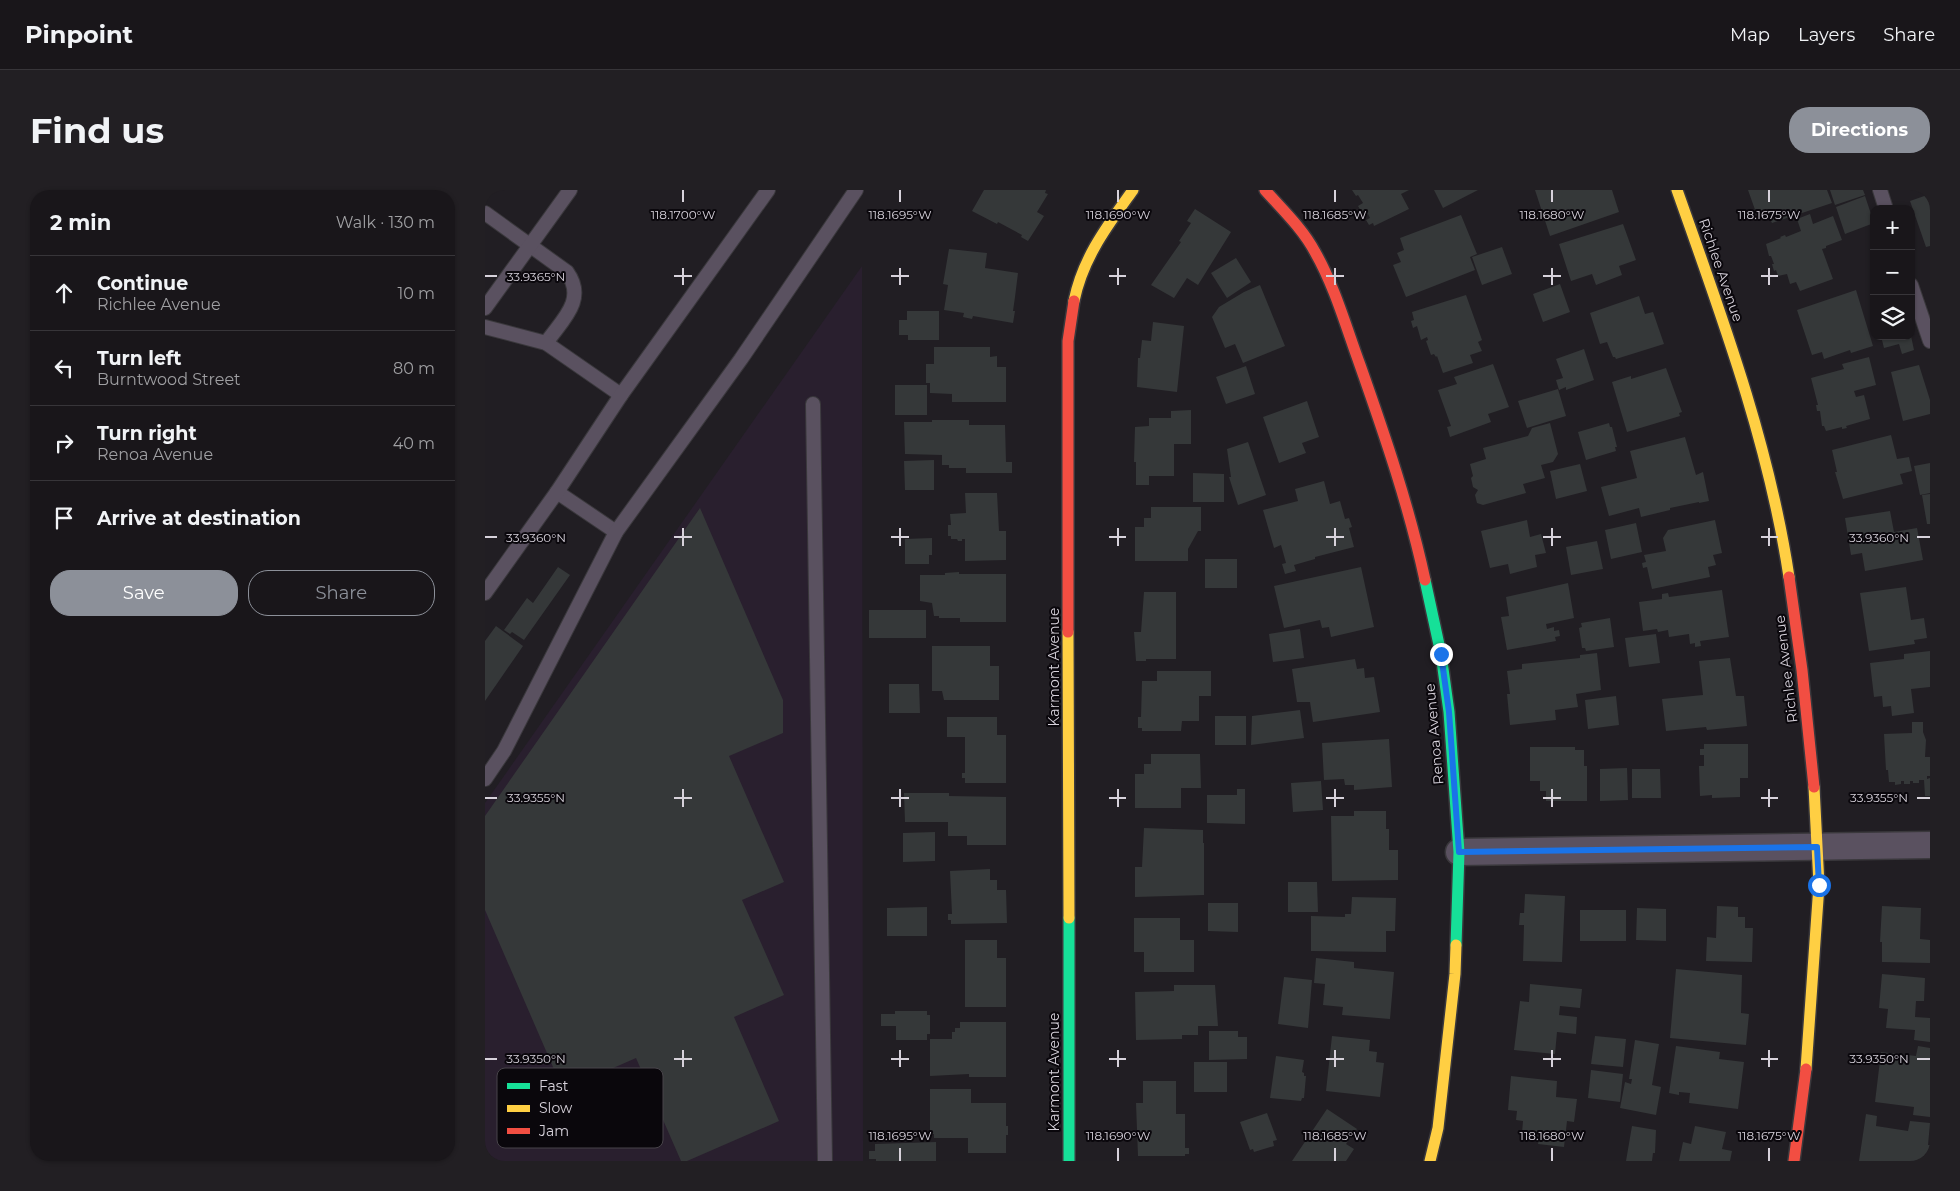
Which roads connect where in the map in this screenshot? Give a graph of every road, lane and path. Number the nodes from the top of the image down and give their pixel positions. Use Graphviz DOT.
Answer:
graph roads {
  1 [pos="570,190"];
  2 [pos="768,190"];
  3 [pos="856,190"];
  4 [pos="1133,190"];
  5 [pos="1265,190"];
  6 [pos="1677,190"];
  7 [pos="1880,190"];
  8 [pos="1885,205"];
  9 [pos="485,213"];
  10 [pos="530,245"];
  11 [pos="1914,295"];
  12 [pos="485,308"];
  13 [pos="485,327"];
  14 [pos="1930,341"];
  15 [pos="546,343"];
  16 [pos="621,395"];
  17 [pos="813,404"];
  18 [pos="557,492"];
  19 [pos="617,532"];
  20 [pos="485,593"];
  21 [pos="485,779"];
  22 [pos="1930,845"];
  23 [pos="1817,847"];
  24 [pos="1459,852"];
  25 [pos="825,1161"];
  26 [pos="1069,1161"];
  27 [pos="1430,1161"];
  28 [pos="1794,1161"];
  1 -- 10 [label="lane"];
  2 -- 16 [label="lane"];
  3 -- 19 [label="lane"];
  4 -- 26 [label="street, Karmont Avenue"];
  5 -- 24 [label="street, Renoa Avenue"];
  6 -- 23 [label="street, Richlee Avenue"];
  7 -- 8 [label="lane"];
  9 -- 10 [label="lane"];
  10 -- 12 [label="lane"];
  10 -- 15 [label="lane"];
  11 -- 14 [label="lane"];
  13 -- 15 [label="lane"];
  15 -- 16 [label="lane"];
  16 -- 18 [label="lane"];
  17 -- 25 [label="lane"];
  18 -- 19 [label="lane"];
  18 -- 20 [label="lane"];
  19 -- 21 [label="lane"];
  22 -- 23 [label="street"];
  23 -- 24 [label="street"];
  23 -- 28 [label="street, Richlee Avenue"];
  24 -- 27 [label="street, Renoa Avenue"];
}
